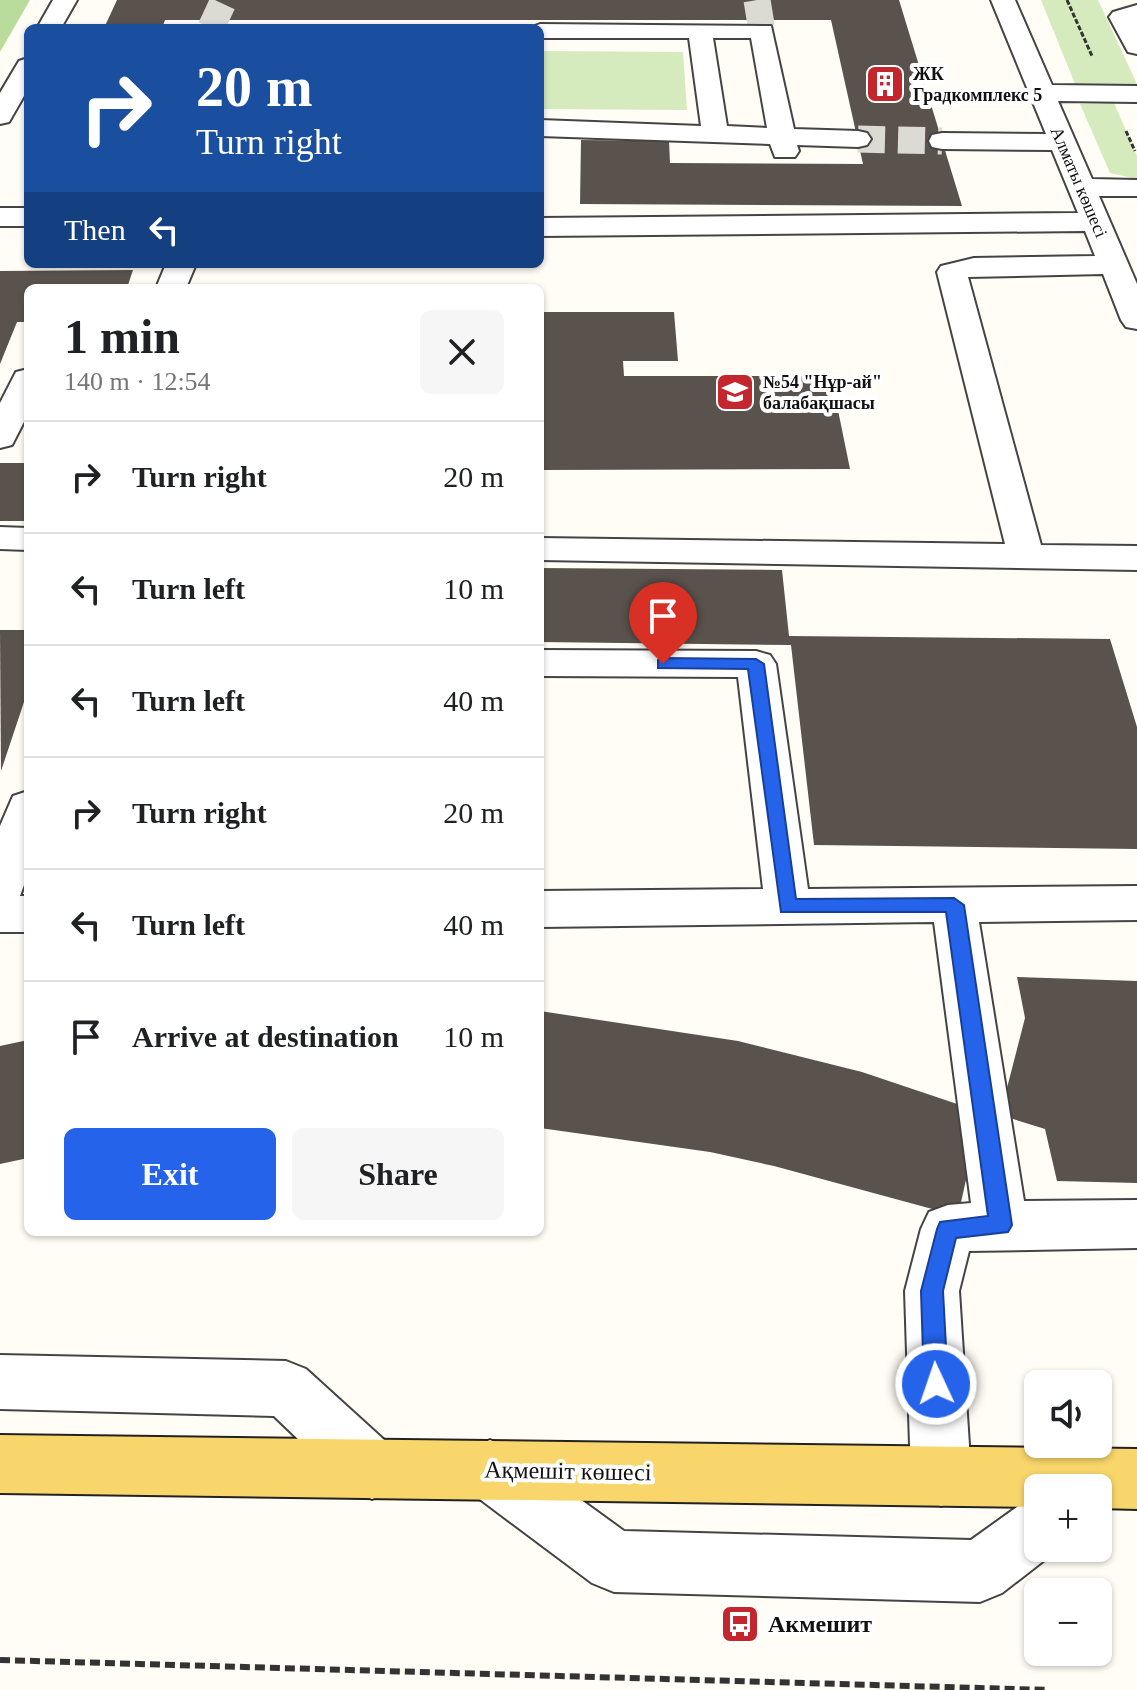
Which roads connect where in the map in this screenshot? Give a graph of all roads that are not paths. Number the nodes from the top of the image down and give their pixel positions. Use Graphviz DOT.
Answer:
graph roads {
  1 [pos="65,0"];
  2 [pos="1003,0"];
  3 [pos="1137,12"];
  4 [pos="51,24"];
  5 [pos="544,31"];
  6 [pos="700,31"];
  7 [pos="1137,47"];
  8 [pos="24,73"];
  9 [pos="1042,93"];
  10 [pos="1137,94"];
  11 [pos="0,116"];
  12 [pos="544,128"];
  13 [pos="715,133"];
  14 [pos="858,139"];
  15 [pos="942,141"];
  16 [pos="1062,142"];
  17 [pos="784,143"];
  18 [pos="1081,187"];
  19 [pos="1137,188"];
  20 [pos="0,217"];
  21 [pos="24,217"];
  22 [pos="1096,222"];
  23 [pos="544,227"];
  24 [pos="1114,265"];
  25 [pos="1137,320"];
  26 [pos="24,387"];
  27 [pos="0,438"];
  28 [pos="0,457"];
  29 [pos="24,457"];
  30 [pos="0,538"];
  31 [pos="24,539"];
  32 [pos="544,549"];
  33 [pos="1026,556"];
  34 [pos="1137,558"];
  35 [pos="544,663"];
  36 [pos="24,819"];
  37 [pos="0,891"];
  38 [pos="1137,903"];
  39 [pos="954,905"];
  40 [pos="788,907"];
  41 [pos="544,909"];
  42 [pos="0,914"];
  43 [pos="24,914"];
  44 [pos="1137,1224"];
  45 [pos="1001,1225"];
  46 [pos="0,1382"];
  47 [pos="0,1464"];
  48 [pos="372,1469"];
  49 [pos="490,1470"];
  50 [pos="941,1476"];
  51 [pos="1024,1479"];
  52 [pos="1024,1538"];
  1 -- 4 [label="street"];
  2 -- 9 [label="street, Алматы көшесі"];
  3 -- 7 [label="street"];
  5 -- 6 [label="street"];
  6 -- 13 [label="street"];
  6 -- 17 [label="street"];
  8 -- 11 [label="street"];
  9 -- 10 [label="street"];
  9 -- 16 [label="street, Алматы көшесі"];
  12 -- 13 [label="street"];
  13 -- 17 [label="street"];
  14 -- 17 [label="street"];
  15 -- 16 [label="street"];
  16 -- 18 [label="street, Алматы көшесі"];
  18 -- 19 [label="street"];
  18 -- 22 [label="street, Алматы көшесі"];
  20 -- 21 [label="street"];
  22 -- 23 [label="street"];
  22 -- 24 [label="street, Алматы көшесі"];
  24 -- 25 [label="street, Алматы көшесі"];
  24 -- 33 [label="street"];
  26 -- 27 [label="street"];
  28 -- 29 [label="street"];
  30 -- 31 [label="street"];
  32 -- 33 [label="street"];
  33 -- 34 [label="street"];
  35 -- 40 [label="street"];
  36 -- 37 [label="street"];
  38 -- 39 [label="street"];
  39 -- 40 [label="street"];
  39 -- 45 [label="street"];
  40 -- 41 [label="street"];
  42 -- 43 [label="street"];
  44 -- 45 [label="street"];
  45 -- 50 [label="street"];
  46 -- 48 [label="street"];
  47 -- 48 [label="main road, Ақмешіт көшесі"];
  48 -- 49 [label="main road, Ақмешіт көшесі"];
  49 -- 50 [label="main road, Ақмешіт көшесі"];
  49 -- 52 [label="street"];
  50 -- 51 [label="main road, Ақмешіт көшесі"];
}
